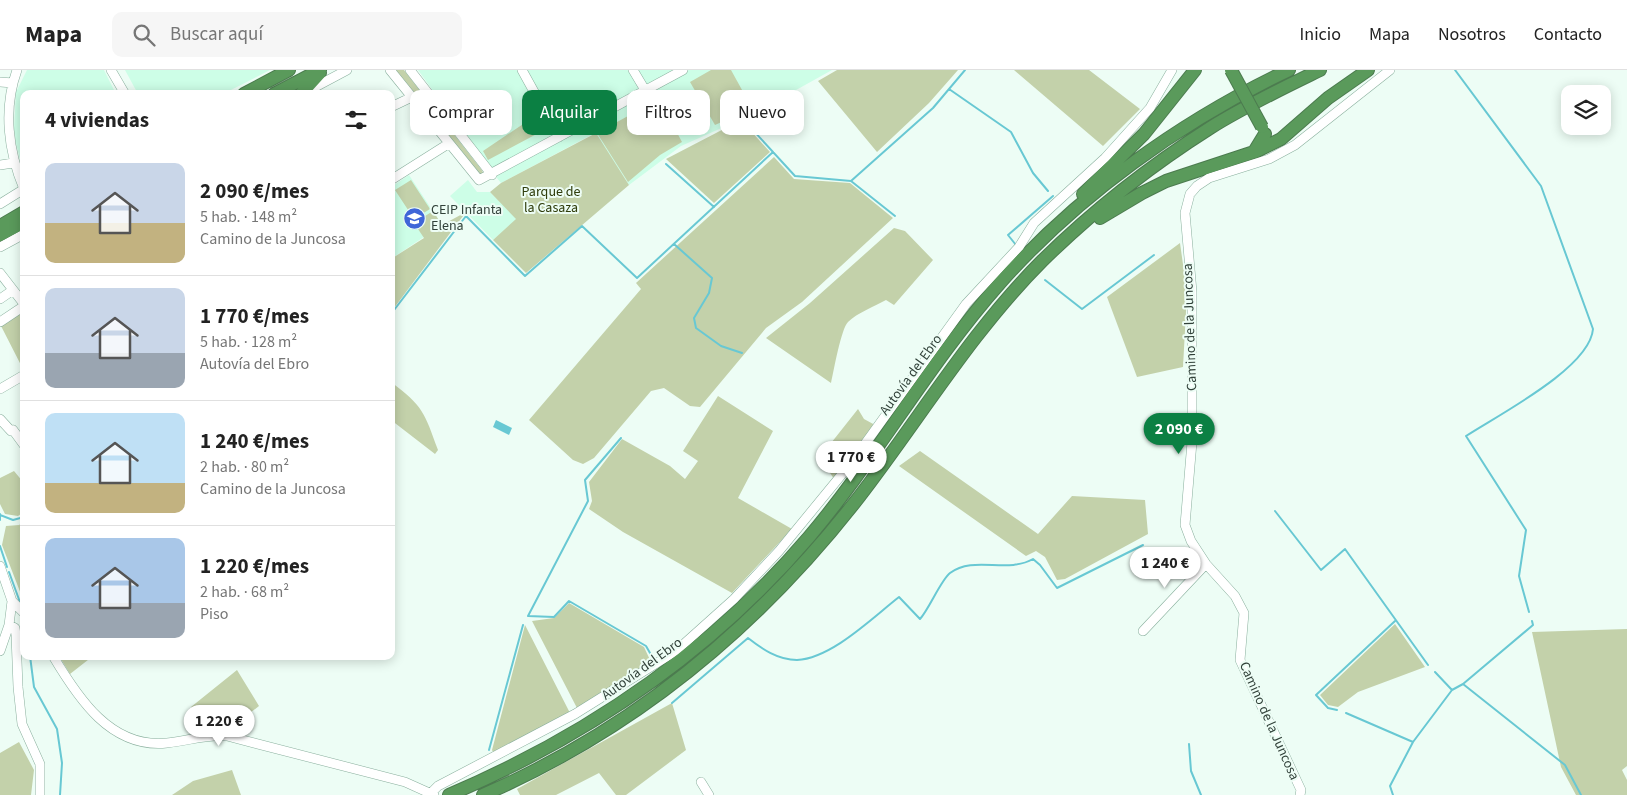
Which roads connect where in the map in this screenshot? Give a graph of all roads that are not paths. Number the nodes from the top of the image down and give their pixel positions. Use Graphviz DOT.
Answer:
graph roads {
  1 [pos="18,70"];
  2 [pos="111,70"];
  3 [pos="289,70"];
  4 [pos="322,70"];
  5 [pos="347,70"];
  6 [pos="390,70"];
  7 [pos="410,70"];
  8 [pos="522,70"];
  9 [pos="633,70"];
  10 [pos="683,70"];
  11 [pos="1172,70"];
  12 [pos="1195,70"];
  13 [pos="1231,70"];
  14 [pos="1288,70"];
  15 [pos="1320,70"];
  16 [pos="1368,70"];
  17 [pos="1390,70"];
  18 [pos="0,82"];
  19 [pos="12,83"];
  20 [pos="122,90"];
  21 [pos="256,90"];
  22 [pos="282,90"];
  23 [pos="304,90"];
  24 [pos="645,90"];
  25 [pos="410,95"];
  26 [pos="410,98"];
  27 [pos="627,100"];
  28 [pos="395,105"];
  29 [pos="4,129"];
  30 [pos="441,135"];
  31 [pos="559,137"];
  32 [pos="1269,140"];
  33 [pos="448,144"];
  34 [pos="13,163"];
  35 [pos="0,165"];
  36 [pos="492,175"];
  37 [pos="395,177"];
  38 [pos="20,180"];
  39 [pos="20,192"];
  40 [pos="0,204"];
  41 [pos="20,214"];
  42 [pos="20,224"];
  43 [pos="0,226"];
  44 [pos="0,235"];
  45 [pos="20,236"];
  46 [pos="0,247"];
  47 [pos="1033,248"];
  48 [pos="1033,270"];
  49 [pos="0,273"];
  50 [pos="13,290"];
  51 [pos="0,299"];
  52 [pos="20,300"];
  53 [pos="20,308"];
  54 [pos="0,322"];
  55 [pos="20,377"];
  56 [pos="0,388"];
  57 [pos="0,419"];
  58 [pos="20,440"];
  59 [pos="1206,564"];
  60 [pos="0,566"];
  61 [pos="12,601"];
  62 [pos="20,609"];
  63 [pos="9,625"];
  64 [pos="1142,631"];
  65 [pos="0,651"];
  66 [pos="55,660"];
  67 [pos="701,782"];
  68 [pos="432,794"];
  69 [pos="40,795"];
  70 [pos="449,795"];
  71 [pos="483,795"];
  72 [pos="709,795"];
  73 [pos="1300,795"];
  1 -- 19 [label="street"];
  2 -- 20 [label="street"];
  3 -- 21 [label="highway"];
  4 -- 22 [label="highway"];
  4 -- 23 [label="highway"];
  5 -- 23 [label="street"];
  6 -- 25 [label="street"];
  7 -- 36 [label="street"];
  8 -- 31 [label="street"];
  9 -- 24 [label="street"];
  10 -- 24 [label="street"];
  11 -- 68 [label="street"];
  12 -- 47 [label="highway"];
  13 -- 32 [label="highway, bridge"];
  14 -- 47 [label="highway, Autovía del Ebro"];
  15 -- 48 [label="highway, Autovía del Ebro"];
  16 -- 32 [label="highway"];
  17 -- 32 [label="street, Camino de la Juncosa"];
  18 -- 19 [label="street"];
  19 -- 29 [label="street"];
  26 -- 28 [label="street"];
  27 -- 31 [label="street"];
  29 -- 34 [label="street"];
  30 -- 33 [label="street"];
  31 -- 36 [label="street"];
  32 -- 48 [label="highway"];
  32 -- 59 [label="street, Camino de la Juncosa"];
  33 -- 36 [label="street"];
  33 -- 37 [label="street"];
  34 -- 35 [label="street"];
  34 -- 38 [label="street"];
  39 -- 40 [label="street"];
  41 -- 43 [label="highway"];
  42 -- 44 [label="highway"];
  45 -- 46 [label="street"];
  47 -- 70 [label="highway, Autovía del Ebro"];
  48 -- 71 [label="highway, Autovía del Ebro"];
  49 -- 50 [label="street"];
  50 -- 51 [label="street"];
  50 -- 52 [label="street"];
  53 -- 54 [label="street"];
  55 -- 56 [label="street"];
  57 -- 58 [label="street"];
  59 -- 64 [label="street"];
  59 -- 73 [label="street, Camino de la Juncosa"];
  60 -- 61 [label="street"];
  61 -- 62 [label="street"];
  61 -- 63 [label="street"];
  63 -- 65 [label="street"];
  63 -- 69 [label="street"];
  66 -- 68 [label="street"];
  67 -- 72 [label="street"];
}
